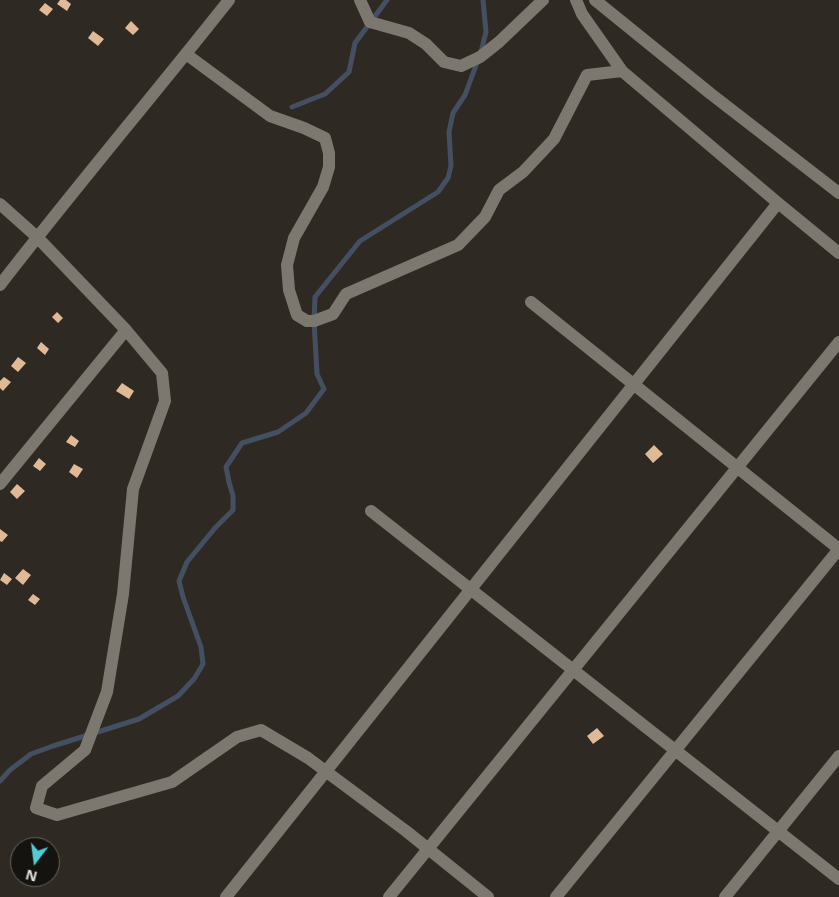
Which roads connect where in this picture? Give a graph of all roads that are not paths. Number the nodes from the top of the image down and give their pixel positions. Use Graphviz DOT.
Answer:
graph roads {
  1 [pos="229,0"];
  2 [pos="360,0"];
  3 [pos="543,0"];
  4 [pos="576,0"];
  5 [pos="596,0"];
  6 [pos="186,54"];
  7 [pos="622,71"];
  8 [pos="839,193"];
  9 [pos="778,203"];
  10 [pos="0,204"];
  11 [pos="37,237"];
  12 [pos="839,253"];
  13 [pos="0,285"];
  14 [pos="531,302"];
  15 [pos="126,330"];
  16 [pos="839,342"];
  17 [pos="634,385"];
  18 [pos="737,468"];
  19 [pos="0,484"];
  20 [pos="371,511"];
  21 [pos="839,549"];
  22 [pos="470,589"];
  23 [pos="573,670"];
  24 [pos="675,750"];
  25 [pos="839,756"];
  26 [pos="325,771"];
  27 [pos="778,831"];
  28 [pos="428,848"];
  29 [pos="839,879"];
  30 [pos="226,897"];
  31 [pos="389,897"];
  32 [pos="488,897"];
  33 [pos="556,897"];
  34 [pos="725,897"];
  1 -- 6 [label="street"];
  2 -- 3 [label="street"];
  4 -- 7 [label="street"];
  5 -- 8 [label="street"];
  6 -- 7 [label="street"];
  6 -- 11 [label="street"];
  7 -- 9 [label="street"];
  9 -- 12 [label="street"];
  9 -- 17 [label="street"];
  10 -- 11 [label="street"];
  11 -- 13 [label="street"];
  11 -- 15 [label="street"];
  14 -- 17 [label="street"];
  15 -- 19 [label="street"];
  15 -- 26 [label="street"];
  16 -- 18 [label="street"];
  17 -- 18 [label="street"];
  17 -- 22 [label="street"];
  18 -- 21 [label="street"];
  18 -- 23 [label="street"];
  20 -- 22 [label="street"];
  21 -- 24 [label="street"];
  22 -- 23 [label="street"];
  22 -- 26 [label="street"];
  23 -- 24 [label="street"];
  23 -- 28 [label="street"];
  24 -- 27 [label="street"];
  24 -- 33 [label="street"];
  25 -- 27 [label="street"];
  26 -- 28 [label="street"];
  26 -- 30 [label="street"];
  27 -- 29 [label="street"];
  27 -- 34 [label="street"];
  28 -- 31 [label="street"];
  28 -- 32 [label="street"];
}
